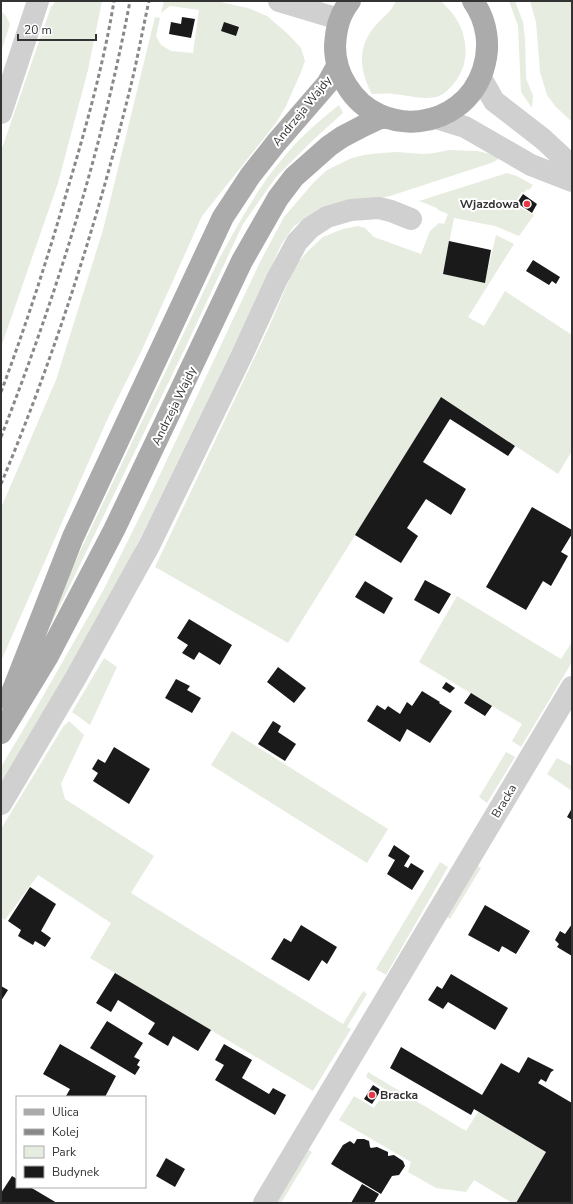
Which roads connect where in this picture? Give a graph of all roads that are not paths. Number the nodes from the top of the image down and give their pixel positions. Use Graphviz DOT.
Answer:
graph roads {
  1 [pos="38,1"];
  2 [pos="279,1"];
  3 [pos="350,1"];
  4 [pos="473,1"];
  5 [pos="339,19"];
  6 [pos="337,66"];
  7 [pos="480,78"];
  8 [pos="1,113"];
  9 [pos="387,118"];
  10 [pos="436,118"];
  11 [pos="572,166"];
  12 [pos="572,181"];
  13 [pos="412,219"];
  14 [pos="572,687"];
  15 [pos="1,720"];
  16 [pos="1,733"];
  17 [pos="1,804"];
  18 [pos="264,1203"];
  1 -- 8 [label="street"];
  2 -- 5 [label="street"];
  3 -- 5 [label="main road, Andrzeja Wajdy"];
  4 -- 7 [label="main road, Andrzeja Wajdy"];
  5 -- 6 [label="main road, Andrzeja Wajdy"];
  6 -- 9 [label="main road, Andrzeja Wajdy"];
  6 -- 15 [label="main road, Andrzeja Wajdy"];
  7 -- 10 [label="main road, Andrzeja Wajdy"];
  7 -- 11 [label="street"];
  9 -- 10 [label="main road, Andrzeja Wajdy"];
  9 -- 16 [label="main road, Andrzeja Wajdy"];
  10 -- 12 [label="street"];
  13 -- 17 [label="street"];
  14 -- 18 [label="street, Bracka"];
}
